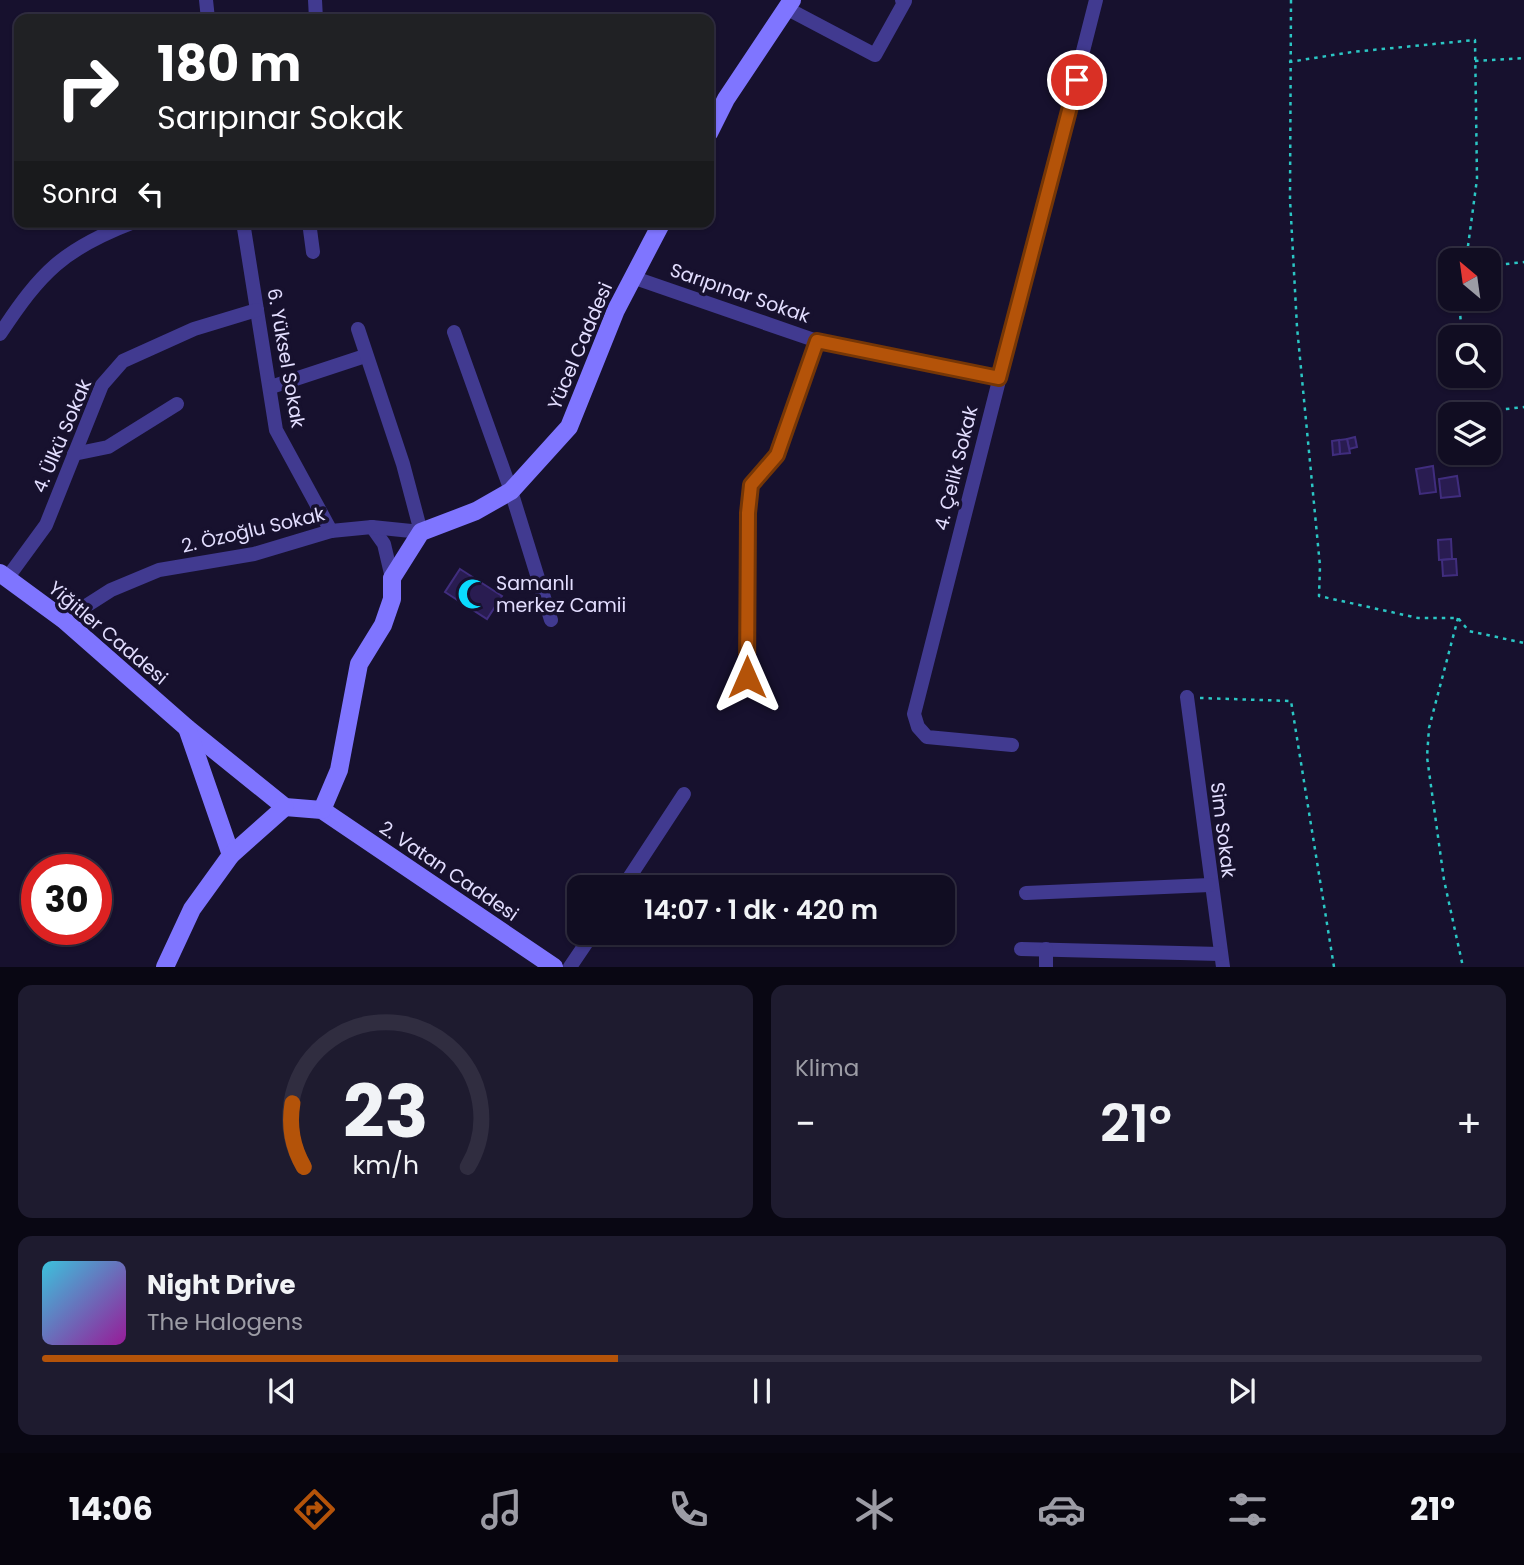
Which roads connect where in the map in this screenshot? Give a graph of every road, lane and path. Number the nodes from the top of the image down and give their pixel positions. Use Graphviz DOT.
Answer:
graph roads {
  1 [pos="902,0"];
  2 [pos="1096,0"];
  3 [pos="1291,0"];
  4 [pos="789,4"];
  5 [pos="1524,58"];
  6 [pos="1475,61"];
  7 [pos="1289,62"];
  8 [pos="714,123"];
  9 [pos="118,228"];
  10 [pos="244,228"];
  11 [pos="310,228"];
  12 [pos="659,228"];
  13 [pos="1468,248"];
  14 [pos="313,252"];
  15 [pos="1524,262"];
  16 [pos="1502,264"];
  17 [pos="632,276"];
  18 [pos="257,310"];
  19 [pos="358,329"];
  20 [pos="454,332"];
  21 [pos="0,334"];
  22 [pos="817,341"];
  23 [pos="365,356"];
  24 [pos="999,378"];
  25 [pos="271,387"];
  26 [pos="177,404"];
  27 [pos="1524,407"];
  28 [pos="1501,410"];
  29 [pos="74,454"];
  30 [pos="511,491"];
  31 [pos="372,527"];
  32 [pos="331,531"];
  33 [pos="421,532"];
  34 [pos="4,575"];
  35 [pos="392,578"];
  36 [pos="1458,618"];
  37 [pos="65,620"];
  38 [pos="551,620"];
  39 [pos="1524,643"];
  40 [pos="747,677"];
  41 [pos="1187,698"];
  42 [pos="187,728"];
  43 [pos="1012,746"];
  44 [pos="684,794"];
  45 [pos="285,807"];
  46 [pos="322,810"];
  47 [pos="231,855"];
  48 [pos="631,875"];
  49 [pos="1210,885"];
  50 [pos="1027,893"];
  51 [pos="585,945"];
  52 [pos="1021,949"];
  53 [pos="1046,949"];
  54 [pos="1222,960"];
  55 [pos="165,967"];
  56 [pos="554,967"];
  57 [pos="570,967"];
  58 [pos="1046,967"];
  59 [pos="1334,967"];
  60 [pos="1464,967"];
  1 -- 4 [label="street"];
  2 -- 24 [label="street, 4. Çelik Sokak"];
  3 -- 7 [label="path"];
  4 -- 8 [label="main road"];
  5 -- 6 [label="path"];
  6 -- 7 [label="path"];
  6 -- 13 [label="path"];
  7 -- 36 [label="path"];
  9 -- 21 [label="street"];
  10 -- 18 [label="street, 6. Yüksel Sokak"];
  11 -- 14 [label="street"];
  12 -- 17 [label="main road, Yücel Caddesi"];
  15 -- 16 [label="path"];
  17 -- 22 [label="street, Sarıpınar Sokak"];
  17 -- 30 [label="main road, Yücel Caddesi"];
  18 -- 25 [label="street, 6. Yüksel Sokak"];
  18 -- 29 [label="street, 4. Ülkü Sokak"];
  19 -- 23 [label="street"];
  20 -- 30 [label="street"];
  22 -- 24 [label="street, Sarıpınar Sokak"];
  22 -- 40 [label="street"];
  23 -- 25 [label="street"];
  23 -- 33 [label="street"];
  24 -- 43 [label="street, 4. Çelik Sokak"];
  25 -- 32 [label="street, 6. Yüksel Sokak"];
  26 -- 29 [label="street"];
  27 -- 28 [label="path"];
  29 -- 34 [label="street, 4. Ülkü Sokak"];
  30 -- 33 [label="main road, Yücel Caddesi"];
  30 -- 38 [label="street"];
  31 -- 32 [label="street, 2. Özoğlu Sokak"];
  31 -- 33 [label="street, 2. Özoğlu Sokak"];
  31 -- 35 [label="street"];
  32 -- 37 [label="street, 2. Özoğlu Sokak"];
  33 -- 35 [label="main road"];
  34 -- 37 [label="main road, Yiğitler Caddesi"];
  35 -- 46 [label="main road"];
  36 -- 39 [label="path"];
  36 -- 60 [label="path"];
  37 -- 42 [label="main road, Yiğitler Caddesi"];
  41 -- 49 [label="street, Sim Sokak"];
  41 -- 59 [label="path"];
  42 -- 45 [label="main road, Yiğitler Caddesi"];
  42 -- 47 [label="main road, Yiğitler Caddesi"];
  44 -- 48 [label="street"];
  45 -- 46 [label="main road"];
  45 -- 47 [label="main road"];
  46 -- 56 [label="main road, 2. Vatan Caddesi"];
  47 -- 55 [label="main road"];
  49 -- 50 [label="street"];
  49 -- 54 [label="street, Sim Sokak"];
  51 -- 57 [label="street"];
  52 -- 53 [label="street"];
  53 -- 54 [label="street"];
  53 -- 58 [label="street"];
}
